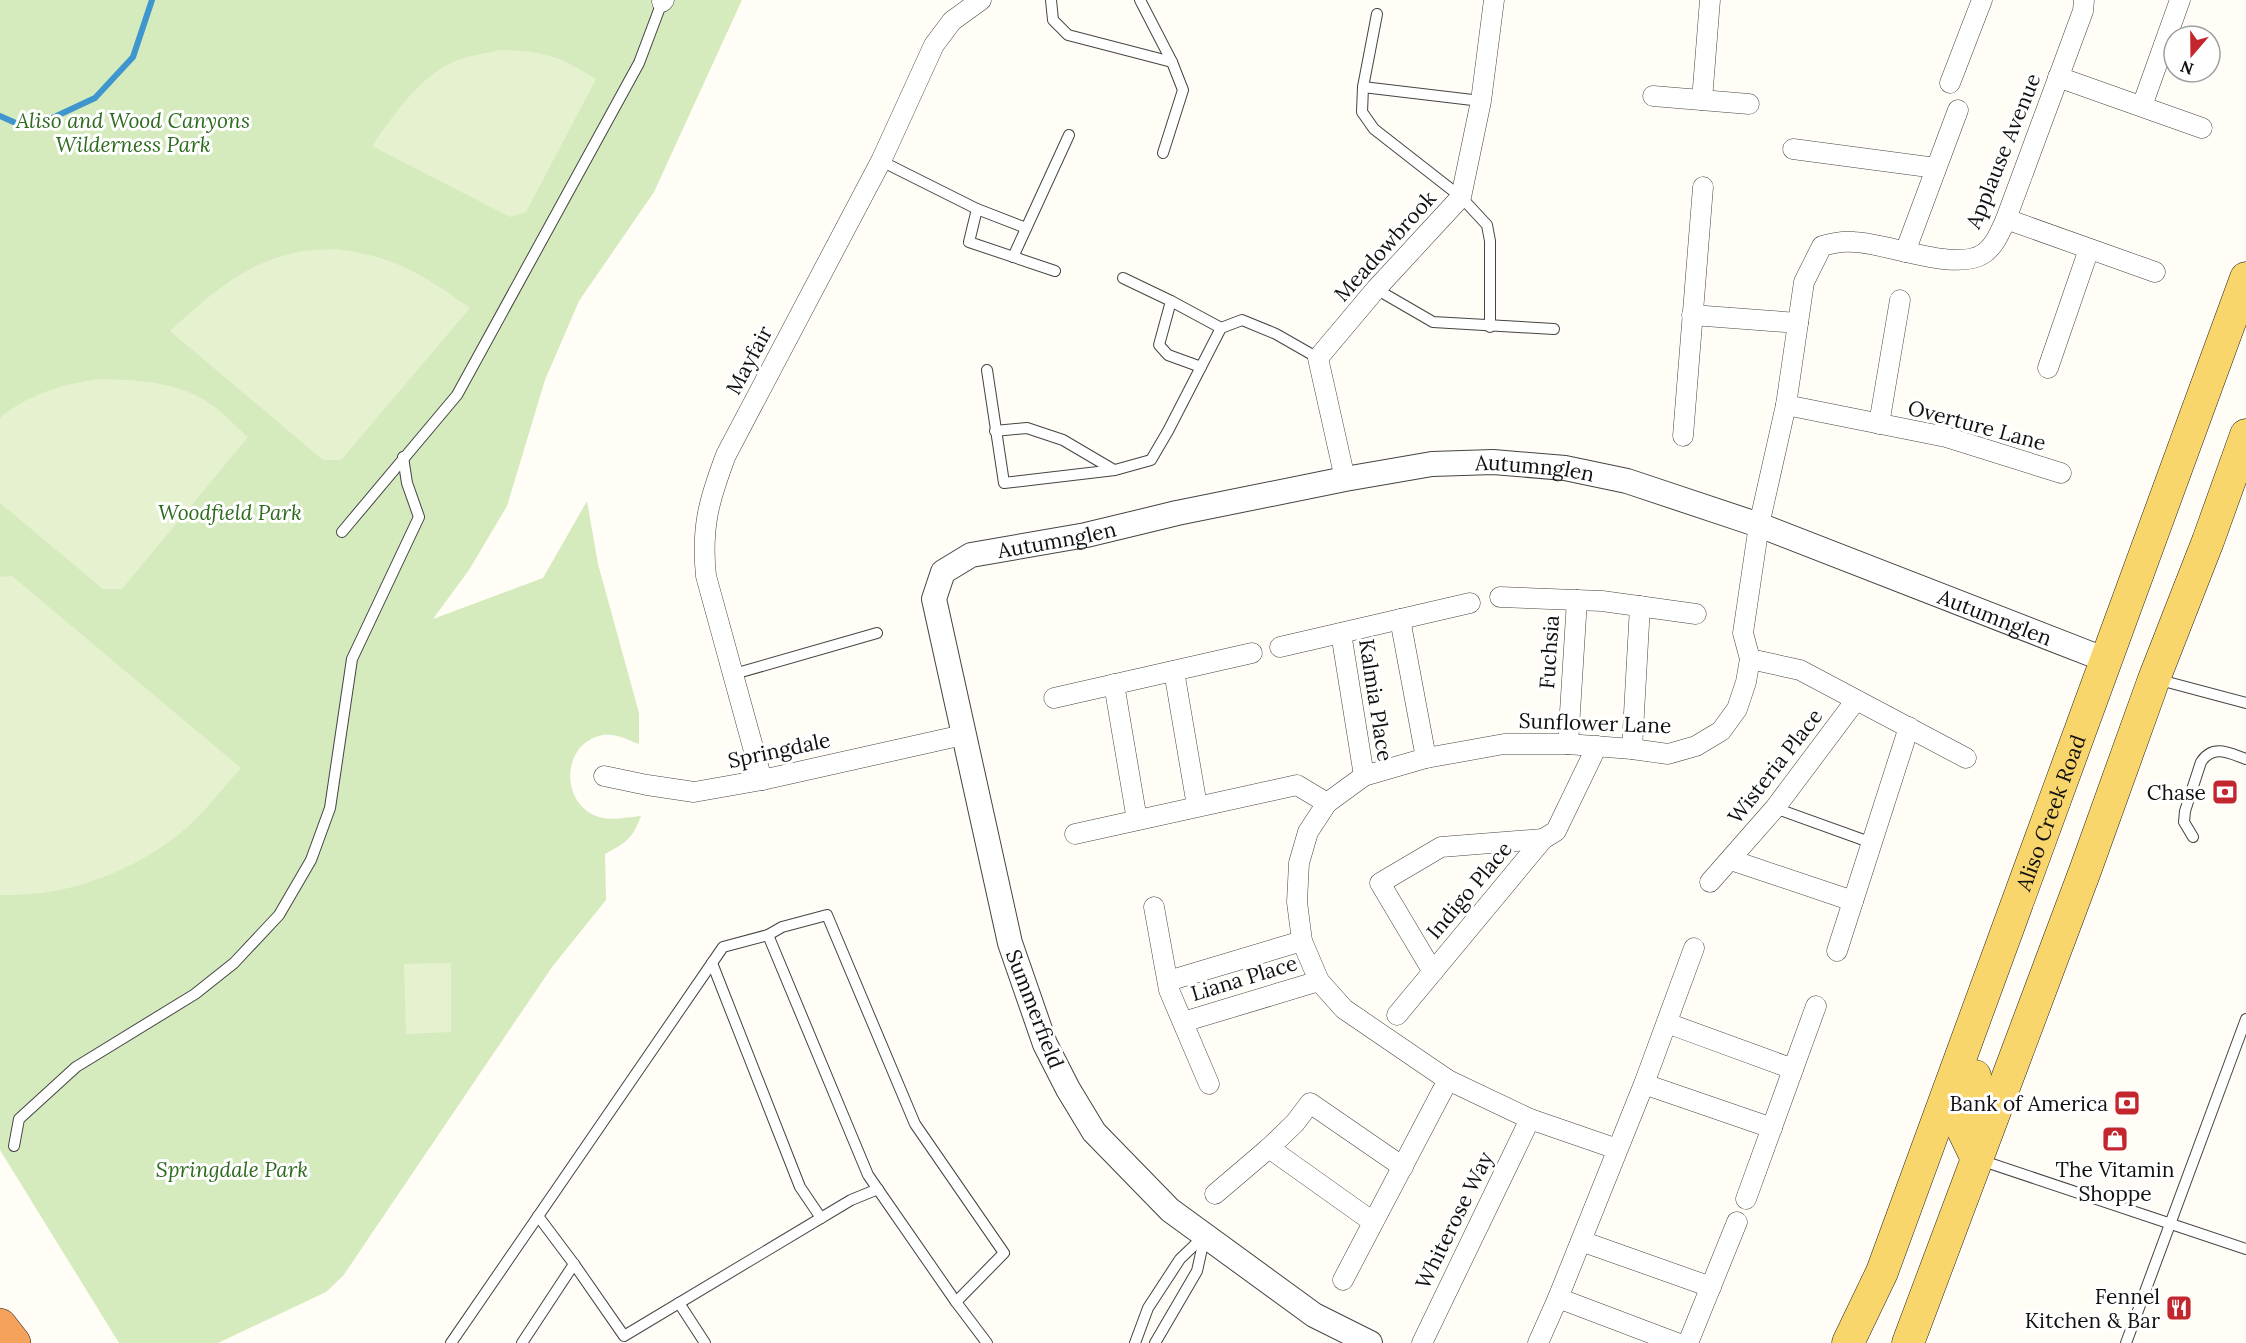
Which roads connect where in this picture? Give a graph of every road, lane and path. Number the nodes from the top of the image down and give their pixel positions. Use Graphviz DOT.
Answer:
graph roads {
  1 [pos="981,0"];
  2 [pos="1051,0"];
  3 [pos="1140,0"];
  4 [pos="1494,0"];
  5 [pos="1710,0"];
  6 [pos="1982,0"];
  7 [pos="2180,0"];
  8 [pos="663,1"];
  9 [pos="2083,5"];
  10 [pos="1377,14"];
  11 [pos="1172,62"];
  12 [pos="2058,77"];
  13 [pos="1950,83"];
  14 [pos="1363,87"];
  15 [pos="1653,96"];
  16 [pos="1481,100"];
  17 [pos="1702,100"];
  18 [pos="1749,104"];
  19 [pos="2142,106"];
  20 [pos="1958,110"];
  21 [pos="2202,128"];
  22 [pos="1069,135"];
  23 [pos="1793,149"];
  24 [pos="1163,153"];
  25 [pos="881,161"];
  26 [pos="1936,168"];
  27 [pos="1703,187"];
  28 [pos="1461,197"];
  29 [pos="977,209"];
  30 [pos="2006,219"];
  31 [pos="1026,228"];
  32 [pos="2089,249"];
  33 [pos="1905,252"];
  34 [pos="1013,257"];
  35 [pos="1055,271"];
  36 [pos="2154,272"];
  37 [pos="2246,278"];
  38 [pos="1123,279"];
  39 [pos="1376,289"];
  40 [pos="1900,300"];
  41 [pos="1171,301"];
  42 [pos="1692,315"];
  43 [pos="1798,323"];
  44 [pos="1490,327"];
  45 [pos="1221,328"];
  46 [pos="1554,329"];
  47 [pos="1318,358"];
  48 [pos="1202,367"];
  49 [pos="2048,368"];
  50 [pos="987,370"];
  51 [pos="1785,405"];
  52 [pos="1880,424"];
  53 [pos="995,431"];
  54 [pos="2246,435"];
  55 [pos="1683,436"];
  56 [pos="403,457"];
  57 [pos="1114,470"];
  58 [pos="2061,473"];
  59 [pos="1345,479"];
  60 [pos="1759,525"];
  61 [pos="342,532"];
  62 [pos="944,572"];
  63 [pos="1500,597"];
  64 [pos="1577,600"];
  65 [pos="1470,603"];
  66 [pos="1640,606"];
  67 [pos="1696,615"];
  68 [pos="1400,619"];
  69 [pos="877,633"];
  70 [pos="1341,633"];
  71 [pos="1280,647"];
  72 [pos="1252,653"];
  73 [pos="1750,659"];
  74 [pos="2106,660"];
  75 [pos="1174,671"];
  76 [pos="734,674"];
  77 [pos="2154,679"];
  78 [pos="1114,684"];
  79 [pos="1054,698"];
  80 [pos="1856,700"];
  81 [pos="2246,703"];
  82 [pos="1909,727"];
  83 [pos="963,735"];
  84 [pos="1568,744"];
  85 [pos="1597,746"];
  86 [pos="1632,749"];
  87 [pos="1426,758"];
  88 [pos="1966,758"];
  89 [pos="2246,759"];
  90 [pos="604,776"];
  91 [pos="1364,776"];
  92 [pos="762,780"];
  93 [pos="1327,803"];
  94 [pos="1197,806"];
  95 [pos="1775,808"];
  96 [pos="1137,820"];
  97 [pos="1075,834"];
  98 [pos="2193,837"];
  99 [pos="1543,839"];
  100 [pos="1872,843"];
  101 [pos="1731,860"];
  102 [pos="1710,882"];
  103 [pos="1853,902"];
  104 [pos="1154,907"];
  105 [pos="768,935"];
  106 [pos="1302,941"];
  107 [pos="1694,948"];
  108 [pos="1837,951"];
  109 [pos="712,963"];
  110 [pos="1433,972"];
  111 [pos="1168,981"];
  112 [pos="1320,981"];
  113 [pos="1988,987"];
  114 [pos="1816,1006"];
  115 [pos="1397,1015"];
  116 [pos="2246,1019"];
  117 [pos="1183,1022"];
  118 [pos="1667,1023"];
  119 [pos="1793,1070"];
  120 [pos="1448,1080"];
  121 [pos="1209,1084"];
  122 [pos="1644,1084"];
  123 [pos="1530,1119"];
  124 [pos="1772,1128"];
  125 [pos="14,1146"];
  126 [pos="1269,1148"];
  127 [pos="1617,1149"];
  128 [pos="1977,1159"];
  129 [pos="1403,1167"];
  130 [pos="878,1189"];
  131 [pos="1215,1194"];
  132 [pos="1746,1199"];
  133 [pos="538,1216"];
  134 [pos="821,1218"];
  135 [pos="1373,1222"];
  136 [pos="1737,1222"];
  137 [pos="2171,1223"];
  138 [pos="1205,1235"];
  139 [pos="1581,1241"];
  140 [pos="2246,1249"];
  141 [pos="574,1264"];
  142 [pos="1343,1280"];
  143 [pos="1711,1287"];
  144 [pos="1558,1298"];
  145 [pos="956,1302"];
  146 [pos="679,1303"];
  147 [pos="0,1325"];
  148 [pos="626,1339"];
  149 [pos="14,1343"];
  150 [pos="452,1343"];
  151 [pos="522,1343"];
  152 [pos="705,1343"];
  153 [pos="987,1343"];
  154 [pos="1135,1343"];
  155 [pos="1155,1343"];
  156 [pos="1370,1343"];
  157 [pos="1422,1343"];
  158 [pos="1538,1343"];
  159 [pos="1677,1343"];
  160 [pos="1688,1343"];
  161 [pos="1848,1343"];
  162 [pos="1908,1343"];
  163 [pos="2126,1343"];
  1 -- 25 [label="street, Mayfair"];
  2 -- 11 [label="lane"];
  3 -- 11 [label="lane"];
  4 -- 16 [label="street, Meadowbrook"];
  5 -- 17 [label="street"];
  6 -- 13 [label="street"];
  7 -- 19 [label="street"];
  8 -- 56 [label="lane"];
  9 -- 12 [label="street, Applause Avenue"];
  10 -- 14 [label="lane"];
  11 -- 24 [label="lane"];
  12 -- 19 [label="street"];
  12 -- 30 [label="street, Applause Avenue"];
  14 -- 16 [label="lane"];
  14 -- 28 [label="lane"];
  15 -- 17 [label="street"];
  16 -- 28 [label="street, Meadowbrook"];
  17 -- 18 [label="street"];
  19 -- 21 [label="street"];
  20 -- 26 [label="street"];
  22 -- 31 [label="lane"];
  23 -- 26 [label="street"];
  25 -- 29 [label="lane"];
  25 -- 76 [label="street, Mayfair"];
  26 -- 33 [label="street"];
  27 -- 42 [label="street"];
  28 -- 39 [label="street, Meadowbrook"];
  28 -- 44 [label="lane"];
  29 -- 31 [label="lane"];
  29 -- 34 [label="lane"];
  30 -- 32 [label="street"];
  30 -- 33 [label="street, Applause Avenue"];
  31 -- 34 [label="lane"];
  32 -- 36 [label="street"];
  32 -- 49 [label="street"];
  33 -- 43 [label="street, Applause Avenue"];
  34 -- 35 [label="lane"];
  37 -- 74 [label="main road, Aliso Creek Road"];
  38 -- 41 [label="lane"];
  39 -- 44 [label="lane"];
  39 -- 47 [label="street, Meadowbrook"];
  40 -- 52 [label="street, Overture Lane"];
  41 -- 45 [label="lane"];
  41 -- 48 [label="lane"];
  42 -- 43 [label="street"];
  42 -- 55 [label="street"];
  43 -- 51 [label="street, Applause Avenue"];
  44 -- 46 [label="lane"];
  45 -- 47 [label="lane"];
  45 -- 48 [label="lane"];
  47 -- 59 [label="street"];
  48 -- 57 [label="lane"];
  50 -- 53 [label="lane"];
  51 -- 52 [label="street, Overture Lane"];
  51 -- 60 [label="street, Applause Avenue"];
  52 -- 58 [label="street, Overture Lane"];
  53 -- 57 [label="lane"];
  53 -- 57 [label="lane"];
  54 -- 77 [label="main road"];
  56 -- 61 [label="lane"];
  56 -- 125 [label="lane"];
  59 -- 60 [label="street, Autumnglen"];
  59 -- 62 [label="street, Autumnglen"];
  60 -- 73 [label="street, Sunflower Lane"];
  60 -- 74 [label="street, Autumnglen"];
  62 -- 83 [label="street, Summerfield"];
  63 -- 64 [label="street, Fuchsia"];
  64 -- 66 [label="street, Fuchsia"];
  64 -- 84 [label="street, Fuchsia"];
  65 -- 68 [label="street, Kalmia Place"];
  66 -- 67 [label="street, Fuchsia"];
  66 -- 86 [label="street"];
  68 -- 70 [label="street, Kalmia Place"];
  68 -- 87 [label="street, Kalmia Place"];
  69 -- 76 [label="lane"];
  70 -- 71 [label="street, Kalmia Place"];
  70 -- 91 [label="street, Kalmia Place"];
  72 -- 75 [label="street"];
  73 -- 80 [label="street, Wisteria Place"];
  73 -- 86 [label="street, Sunflower Lane"];
  74 -- 77 [label="main road"];
  74 -- 113 [label="main road, Aliso Creek Road"];
  75 -- 78 [label="street"];
  75 -- 94 [label="street"];
  76 -- 92 [label="street, Mayfair"];
  77 -- 81 [label="lane"];
  77 -- 128 [label="main road"];
  78 -- 79 [label="street"];
  78 -- 96 [label="street"];
  80 -- 82 [label="street, Wisteria Place"];
  80 -- 95 [label="street, Wisteria Place"];
  82 -- 88 [label="street, Wisteria Place"];
  82 -- 100 [label="street"];
  83 -- 92 [label="street, Springdale"];
  83 -- 138 [label="street, Summerfield"];
  84 -- 85 [label="street, Sunflower Lane"];
  84 -- 87 [label="street, Sunflower Lane"];
  85 -- 86 [label="street, Sunflower Lane"];
  85 -- 99 [label="street, Indigo Place"];
  87 -- 91 [label="street, Sunflower Lane"];
  89 -- 98 [label="lane"];
  90 -- 92 [label="street, Springdale"];
  91 -- 93 [label="street, Sunflower Lane"];
  93 -- 94 [label="street"];
  93 -- 106 [label="street, Sunflower Lane"];
  94 -- 96 [label="street"];
  95 -- 100 [label="lane"];
  95 -- 101 [label="street, Wisteria Place"];
  96 -- 97 [label="street"];
  99 -- 110 [label="street, Indigo Place"];
  99 -- 110 [label="street, Indigo Place"];
  100 -- 103 [label="street"];
  101 -- 102 [label="street, Wisteria Place"];
  101 -- 103 [label="street"];
  103 -- 108 [label="street"];
  104 -- 111 [label="street, Liana Place"];
  105 -- 109 [label="lane"];
  105 -- 130 [label="lane"];
  105 -- 145 [label="lane"];
  106 -- 111 [label="street, Liana Place"];
  106 -- 112 [label="street, Sunflower Lane"];
  107 -- 118 [label="street"];
  109 -- 133 [label="lane"];
  109 -- 134 [label="lane"];
  110 -- 115 [label="street, Indigo Place"];
  111 -- 117 [label="street, Liana Place"];
  112 -- 117 [label="street, Liana Place"];
  112 -- 120 [label="street, Sunflower Lane"];
  113 -- 128 [label="main road"];
  113 -- 161 [label="main road, Aliso Creek Road"];
  114 -- 119 [label="street"];
  116 -- 137 [label="lane"];
  117 -- 121 [label="street, Liana Place"];
  118 -- 119 [label="street"];
  118 -- 122 [label="street"];
  119 -- 124 [label="street"];
  120 -- 123 [label="street, Sunflower Lane"];
  120 -- 129 [label="street"];
  122 -- 124 [label="street"];
  122 -- 127 [label="street"];
  123 -- 127 [label="street, Sunflower Lane"];
  123 -- 157 [label="street, Whiterose Way"];
  124 -- 132 [label="street"];
  126 -- 129 [label="street"];
  126 -- 131 [label="street"];
  126 -- 135 [label="street"];
  127 -- 139 [label="street"];
  128 -- 137 [label="lane"];
  128 -- 162 [label="main road"];
  129 -- 135 [label="street"];
  130 -- 134 [label="lane"];
  130 -- 145 [label="lane"];
  133 -- 141 [label="lane"];
  133 -- 150 [label="lane"];
  134 -- 146 [label="lane"];
  135 -- 142 [label="street"];
  136 -- 143 [label="street"];
  137 -- 140 [label="lane"];
  137 -- 163 [label="lane"];
  138 -- 154 [label="lane"];
  138 -- 155 [label="lane"];
  138 -- 156 [label="street, Summerfield"];
  139 -- 143 [label="street"];
  139 -- 144 [label="street"];
  141 -- 148 [label="lane"];
  141 -- 151 [label="lane"];
  143 -- 160 [label="street"];
  144 -- 158 [label="street"];
  144 -- 159 [label="street"];
  145 -- 153 [label="lane"];
  146 -- 148 [label="lane"];
  146 -- 152 [label="lane"];
  147 -- 149 [label="highway"];
}
